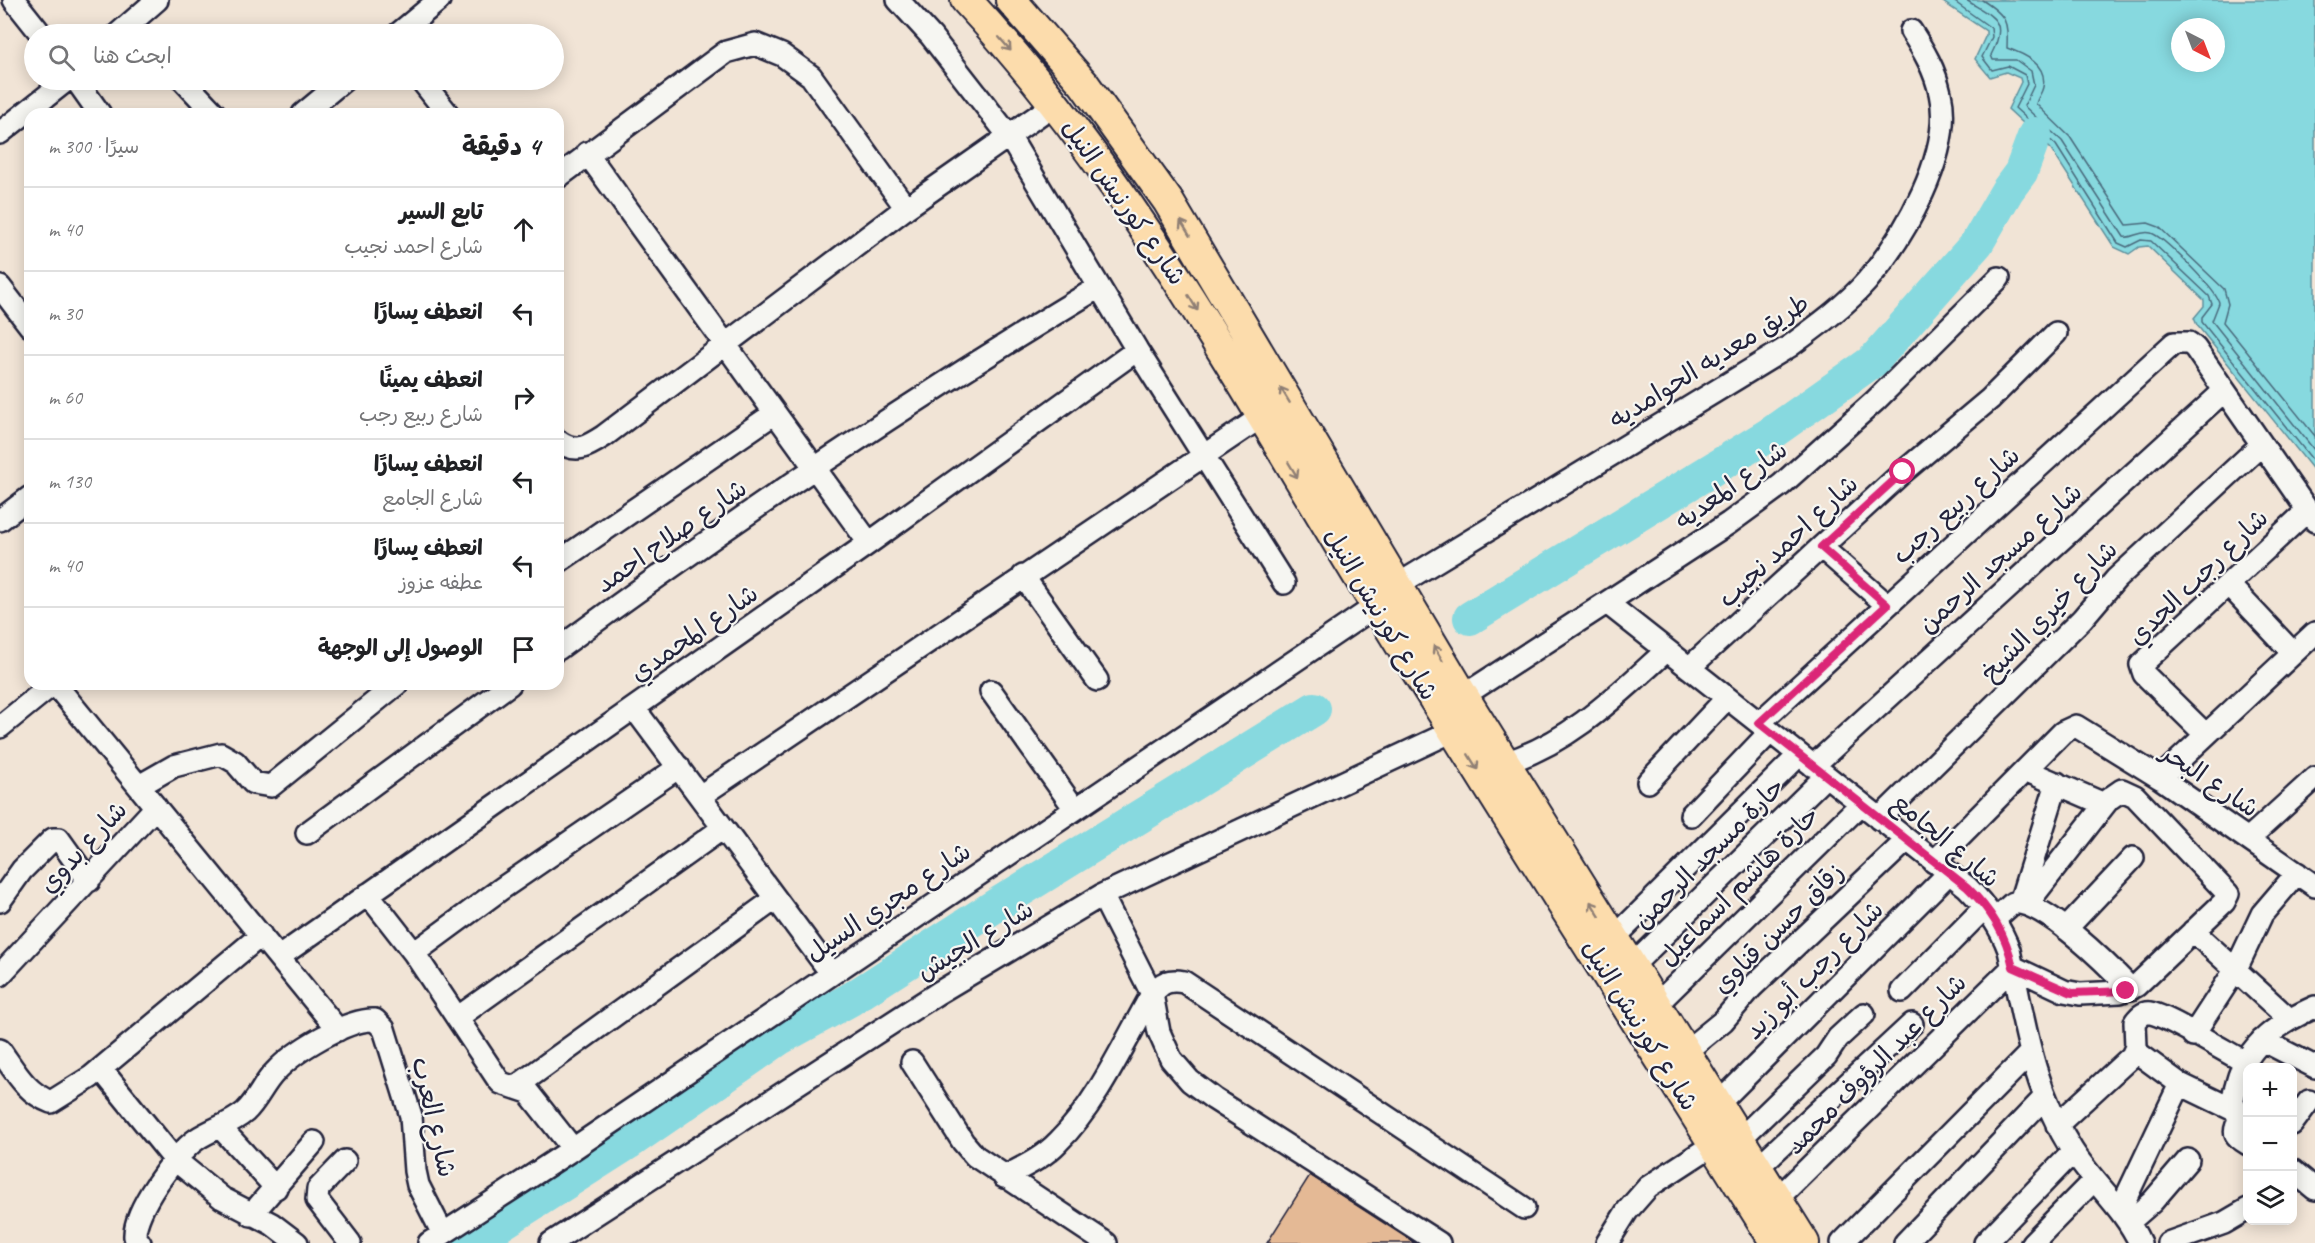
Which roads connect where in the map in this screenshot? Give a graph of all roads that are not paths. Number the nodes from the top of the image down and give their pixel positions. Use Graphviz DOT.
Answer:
graph roads {
  1 [pos="14,0"];
  2 [pos="157,0"];
  3 [pos="439,0"];
  4 [pos="897,0"];
  5 [pos="966,0"];
  6 [pos="1011,0"];
  7 [pos="33,24"];
  8 [pos="136,24"];
  9 [pos="410,24"];
  10 [pos="1911,31"];
  11 [pos="53,90"];
  12 [pos="83,90"];
  13 [pos="192,90"];
  14 [pos="332,90"];
  15 [pos="429,90"];
  16 [pos="1056,103"];
  17 [pos="29,108"];
  18 [pos="96,108"];
  19 [pos="209,108"];
  20 [pos="310,108"];
  21 [pos="443,108"];
  22 [pos="24,112"];
  23 [pos="2,128"];
  24 [pos="1009,136"];
  25 [pos="587,153"];
  26 [pos="564,172"];
  27 [pos="906,208"];
  28 [pos="1999,278"];
  29 [pos="0,287"];
  30 [pos="1099,287"];
  31 [pos="24,318"];
  32 [pos="2056,333"];
  33 [pos="726,345"];
  34 [pos="1137,350"];
  35 [pos="2224,391"];
  36 [pos="775,413"];
  37 [pos="1261,417"];
  38 [pos="564,444"];
  39 [pos="2261,445"];
  40 [pos="1203,455"];
  41 [pos="815,468"];
  42 [pos="24,501"];
  43 [pos="2311,516"];
  44 [pos="0,520"];
  45 [pos="869,543"];
  46 [pos="1821,547"];
  47 [pos="564,558"];
  48 [pos="1023,576"];
  49 [pos="1284,583"];
  50 [pos="2228,584"];
  51 [pos="1399,585"];
  52 [pos="1607,603"];
  53 [pos="1887,605"];
  54 [pos="1376,606"];
  55 [pos="2315,633"];
  56 [pos="564,645"];
  57 [pos="1666,651"];
  58 [pos="2293,654"];
  59 [pos="1689,668"];
  60 [pos="1096,681"];
  61 [pos="46,690"];
  62 [pos="59,690"];
  63 [pos="390,690"];
  64 [pos="502,690"];
  65 [pos="991,691"];
  66 [pos="1463,696"];
  67 [pos="1727,698"];
  68 [pos="634,708"];
  69 [pos="0,727"];
  70 [pos="1764,727"];
  71 [pos="2071,727"];
  72 [pos="1453,730"];
  73 [pos="2206,735"];
  74 [pos="1505,763"];
  75 [pos="1812,766"];
  76 [pos="679,767"];
  77 [pos="2025,770"];
  78 [pos="2160,778"];
  79 [pos="2315,778"];
  80 [pos="1648,782"];
  81 [pos="2057,783"];
  82 [pos="139,786"];
  83 [pos="700,796"];
  84 [pos="1861,804"];
  85 [pos="2104,804"];
  86 [pos="156,807"];
  87 [pos="1075,809"];
  88 [pos="1691,815"];
  89 [pos="1879,819"];
  90 [pos="723,828"];
  91 [pos="308,833"];
  92 [pos="2248,839"];
  93 [pos="1907,840"];
  94 [pos="2133,858"];
  95 [pos="1942,868"];
  96 [pos="2309,879"];
  97 [pos="88,881"];
  98 [pos="3,887"];
  99 [pos="368,894"];
  100 [pos="1102,895"];
  101 [pos="775,899"];
  102 [pos="2024,903"];
  103 [pos="1990,913"];
  104 [pos="2066,929"];
  105 [pos="2193,931"];
  106 [pos="261,935"];
  107 [pos="1613,939"];
  108 [pos="414,953"];
  109 [pos="279,957"];
  110 [pos="2013,967"];
  111 [pos="1631,968"];
  112 [pos="2236,969"];
  113 [pos="831,973"];
  114 [pos="0,975"];
  115 [pos="2131,989"];
  116 [pos="1902,991"];
  117 [pos="1152,994"];
  118 [pos="1655,1006"];
  119 [pos="2315,1007"];
  120 [pos="1863,1014"];
  121 [pos="457,1018"];
  122 [pos="2289,1020"];
  123 [pos="1912,1024"];
  124 [pos="338,1030"];
  125 [pos="2193,1035"];
  126 [pos="2262,1040"];
  127 [pos="0,1050"];
  128 [pos="2134,1051"];
  129 [pos="1684,1052"];
  130 [pos="2029,1054"];
  131 [pos="912,1062"];
  132 [pos="2245,1062"];
  133 [pos="2315,1067"];
  134 [pos="101,1069"];
  135 [pos="2180,1084"];
  136 [pos="517,1086"];
  137 [pos="2044,1098"];
  138 [pos="2305,1100"];
  139 [pos="1718,1105"];
  140 [pos="2296,1117"];
  141 [pos="2057,1125"];
  142 [pos="220,1127"];
  143 [pos="2240,1129"];
  144 [pos="314,1142"];
  145 [pos="1727,1142"];
  146 [pos="573,1149"];
  147 [pos="2073,1152"];
  148 [pos="174,1159"];
  149 [pos="2188,1160"];
  150 [pos="345,1161"];
  151 [pos="1757,1168"];
  152 [pos="2293,1171"];
  153 [pos="1004,1177"];
  154 [pos="2094,1180"];
  155 [pos="276,1188"];
  156 [pos="2315,1189"];
  157 [pos="1777,1200"];
  158 [pos="1524,1208"];
  159 [pos="2243,1211"];
  160 [pos="251,1215"];
  161 [pos="2129,1231"];
  162 [pos="137,1236"];
  163 [pos="436,1239"];
  164 [pos="297,1243"];
  165 [pos="350,1243"];
  166 [pos="551,1243"];
  167 [pos="1106,1243"];
  168 [pos="1439,1243"];
  169 [pos="1607,1243"];
  170 [pos="1776,1243"];
  171 [pos="1804,1243"];
  172 [pos="1842,1243"];
  173 [pos="1905,1243"];
  174 [pos="1985,1243"];
  175 [pos="2031,1243"];
  176 [pos="2168,1243"];
  1 -- 7 [label="street"];
  2 -- 8 [label="street"];
  3 -- 9 [label="street"];
  4 -- 24 [label="street"];
  5 -- 16 [label="highway, شارع كورنيش النيل, one-way"];
  51 -- 6 [label="highway, شارع كورنيش النيل, one-way"];
  10 -- 51 [label="street, طريق معديه الحوامديه"];
  11 -- 17 [label="street"];
  12 -- 18 [label="street"];
  13 -- 19 [label="street"];
  14 -- 20 [label="street"];
  15 -- 21 [label="street"];
  16 -- 24 [label="street"];
  16 -- 37 [label="highway, شارع كورنيش النيل, one-way"];
  22 -- 23 [label="street"];
  24 -- 27 [label="street"];
  24 -- 30 [label="street"];
  25 -- 26 [label="street"];
  25 -- 27 [label="street"];
  25 -- 33 [label="street"];
  27 -- 33 [label="street"];
  28 -- 52 [label="street, شارع المعديه"];
  29 -- 31 [label="street"];
  30 -- 34 [label="street"];
  30 -- 41 [label="street, شارع صلاح احمد"];
  32 -- 46 [label="street, شارع احمد نجيب"];
  33 -- 36 [label="street"];
  33 -- 38 [label="street"];
  34 -- 40 [label="street"];
  34 -- 45 [label="street, شارع المحمدي"];
  35 -- 39 [label="street"];
  35 -- 53 [label="street, شارع ربيع رجب"];
  35 -- 75 [label="street, شارع مسجد الرحمن"];
  36 -- 41 [label="street"];
  36 -- 47 [label="street"];
  37 -- 40 [label="street"];
  37 -- 54 [label="highway, شارع كورنيش النيل, one-way"];
  39 -- 43 [label="street"];
  39 -- 89 [label="street, شارع خيري الشيخ"];
  40 -- 48 [label="street"];
  40 -- 49 [label="street"];
  41 -- 45 [label="street"];
  41 -- 56 [label="street, شارع صلاح احمد"];
  42 -- 44 [label="street"];
  43 -- 50 [label="street, شارع رجب الجدي"];
  45 -- 68 [label="street, شارع المحمدي"];
  46 -- 53 [label="street"];
  46 -- 59 [label="street, شارع احمد نجيب"];
  48 -- 60 [label="street"];
  48 -- 83 [label="street"];
  50 -- 58 [label="street"];
  50 -- 73 [label="street, شارع رجب الجدي"];
  66 -- 51 [label="highway, شارع كورنيش النيل, one-way"];
  52 -- 57 [label="street, شارع الجامع"];
  52 -- 66 [label="street, شارع المعديه"];
  53 -- 70 [label="street, شارع ربيع رجب"];
  54 -- 72 [label="highway, شارع كورنيش النيل"];
  54 -- 87 [label="street, شارع مجري السيل"];
  55 -- 58 [label="street"];
  57 -- 59 [label="street, شارع الجامع"];
  57 -- 74 [label="street"];
  58 -- 73 [label="street"];
  59 -- 67 [label="street, شارع الجامع"];
  61 -- 69 [label="street"];
  62 -- 82 [label="street"];
  63 -- 82 [label="street"];
  64 -- 91 [label="street"];
  65 -- 87 [label="street"];
  66 -- 74 [label="highway, شارع كورنيش النيل"];
  67 -- 70 [label="street, شارع الجامع"];
  67 -- 80 [label="street"];
  68 -- 76 [label="street"];
  68 -- 99 [label="street, شارع المحمدي"];
  70 -- 75 [label="street, شارع الجامع"];
  70 -- 88 [label="street, شارع ربيع رجب"];
  71 -- 77 [label="street, شارع رجب أبو زيد"];
  71 -- 78 [label="street, شارع البحر"];
  72 -- 100 [label="street, شارع الجيش"];
  72 -- 145 [label="highway, شارع كورنيش النيل, one-way"];
  73 -- 78 [label="street"];
  107 -- 74 [label="highway, شارع كورنيش النيل, one-way"];
  75 -- 84 [label="street, شارع الجامع"];
  75 -- 107 [label="street"];
  75 -- 111 [label="street, حارة مسجد الرحمن"];
  76 -- 83 [label="street"];
  76 -- 108 [label="street"];
  77 -- 81 [label="street"];
  77 -- 95 [label="street, شارع رجب أبو زيد"];
  78 -- 92 [label="street, شارع البحر"];
  79 -- 92 [label="street"];
  81 -- 85 [label="street"];
  81 -- 102 [label="street"];
  82 -- 86 [label="street"];
  83 -- 90 [label="street"];
  84 -- 89 [label="street, شارع الجامع"];
  84 -- 118 [label="street, حارة هاشم اسماعيل"];
  85 -- 102 [label="street"];
  85 -- 105 [label="street"];
  86 -- 97 [label="street, شارع بدوي"];
  86 -- 106 [label="street"];
  87 -- 113 [label="street, شارع مجري السيل"];
  89 -- 93 [label="street, شارع الجامع"];
  90 -- 101 [label="street"];
  90 -- 121 [label="street"];
  92 -- 96 [label="street, شارع البحر"];
  93 -- 95 [label="street, شارع الجامع"];
  93 -- 129 [label="street, زقاق حسن قناوي"];
  94 -- 104 [label="street"];
  95 -- 103 [label="street, شارع الجامع"];
  95 -- 139 [label="street, شارع رجب أبو زيد"];
  96 -- 112 [label="street"];
  97 -- 98 [label="street"];
  97 -- 114 [label="street, شارع بدوي"];
  99 -- 108 [label="street"];
  99 -- 109 [label="street, شارع المحمدي"];
  100 -- 117 [label="street"];
  100 -- 166 [label="street, شارع الجيش"];
  101 -- 113 [label="street"];
  101 -- 136 [label="street"];
  102 -- 103 [label="street"];
  102 -- 104 [label="street"];
  103 -- 110 [label="street, شارع الجامع"];
  103 -- 116 [label="street"];
  104 -- 115 [label="street"];
  105 -- 112 [label="street"];
  105 -- 115 [label="street"];
  106 -- 109 [label="street"];
  106 -- 134 [label="street"];
  107 -- 111 [label="highway, شارع كورنيش النيل"];
  108 -- 121 [label="street"];
  109 -- 124 [label="street"];
  110 -- 115 [label="street"];
  110 -- 130 [label="street, شارع الجامع"];
  110 -- 157 [label="street, شارع عبد الرؤوف محمد"];
  111 -- 118 [label="highway, شارع كورنيش النيل"];
  112 -- 122 [label="street"];
  112 -- 125 [label="street"];
  113 -- 146 [label="street, شارع مجري السيل"];
  117 -- 153 [label="street"];
  117 -- 158 [label="street"];
  117 -- 168 [label="street"];
  118 -- 129 [label="highway, شارع كورنيش النيل"];
  119 -- 122 [label="street"];
  120 -- 145 [label="street"];
  121 -- 136 [label="street"];
  122 -- 126 [label="street"];
  123 -- 151 [label="street"];
  124 -- 142 [label="street"];
  124 -- 163 [label="street, شارع العرب"];
  125 -- 128 [label="street"];
  125 -- 132 [label="street"];
  126 -- 132 [label="street"];
  126 -- 133 [label="street"];
  127 -- 134 [label="street"];
  128 -- 135 [label="street"];
  128 -- 141 [label="street"];
  129 -- 139 [label="highway, شارع كورنيش النيل"];
  130 -- 137 [label="street, شارع الجامع"];
  130 -- 172 [label="street"];
  131 -- 153 [label="street"];
  132 -- 143 [label="street"];
  134 -- 148 [label="street"];
  135 -- 143 [label="street"];
  135 -- 161 [label="street"];
  136 -- 146 [label="street"];
  137 -- 141 [label="street, شارع الجامع"];
  137 -- 173 [label="street"];
  138 -- 140 [label="street"];
  139 -- 145 [label="highway, شارع كورنيش النيل"];
  141 -- 147 [label="street, شارع الجامع"];
  142 -- 148 [label="street"];
  142 -- 155 [label="street"];
  144 -- 155 [label="street"];
  145 -- 151 [label="highway, شارع كورنيش النيل"];
  145 -- 169 [label="street"];
  145 -- 170 [label="highway, شارع كورنيش النيل"];
  146 -- 163 [label="street, شارع مجري السيل"];
  147 -- 154 [label="street, شارع الجامع"];
  147 -- 174 [label="street"];
  148 -- 160 [label="street"];
  148 -- 162 [label="street"];
  149 -- 161 [label="street"];
  150 -- 165 [label="street"];
  151 -- 157 [label="highway, شارع كورنيش النيل"];
  152 -- 156 [label="street"];
  153 -- 167 [label="street"];
  154 -- 161 [label="street, شارع الجامع"];
  154 -- 175 [label="street"];
  155 -- 160 [label="street"];
  157 -- 171 [label="highway, شارع كورنيش النيل"];
  159 -- 176 [label="street"];
  160 -- 164 [label="street"];
}
